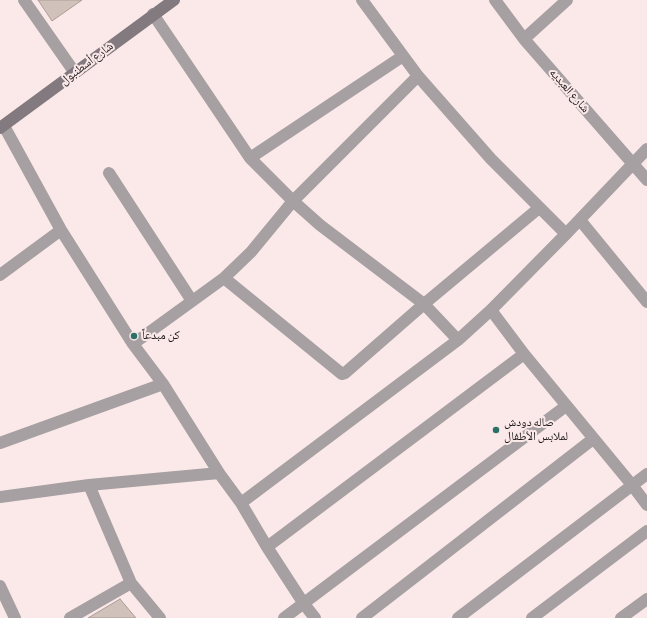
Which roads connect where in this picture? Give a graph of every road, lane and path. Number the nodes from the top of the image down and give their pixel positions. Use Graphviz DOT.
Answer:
graph roads {
  1 [pos="24,0"];
  2 [pos="174,0"];
  3 [pos="362,0"];
  4 [pos="495,0"];
  5 [pos="567,0"];
  6 [pos="153,14"];
  7 [pos="524,39"];
  8 [pos="403,56"];
  9 [pos="75,73"];
  10 [pos="418,76"];
  11 [pos="2,127"];
  12 [pos="647,149"];
  13 [pos="250,158"];
  14 [pos="632,164"];
  15 [pos="109,173"];
  16 [pos="647,180"];
  17 [pos="293,201"];
  18 [pos="539,208"];
  19 [pos="580,220"];
  20 [pos="61,230"];
  21 [pos="566,234"];
  22 [pos="0,275"];
  23 [pos="224,278"];
  24 [pos="192,301"];
  25 [pos="647,302"];
  26 [pos="424,304"];
  27 [pos="491,310"];
  28 [pos="458,340"];
  29 [pos="133,344"];
  30 [pos="524,354"];
  31 [pos="163,384"];
  32 [pos="566,406"];
  33 [pos="593,439"];
  34 [pos="0,443"];
  35 [pos="219,472"];
  36 [pos="647,474"];
  37 [pos="89,485"];
  38 [pos="632,485"];
  39 [pos="0,497"];
  40 [pos="241,503"];
  41 [pos="647,505"];
  42 [pos="647,531"];
  43 [pos="267,547"];
  44 [pos="131,583"];
  45 [pos="0,586"];
  46 [pos="647,599"];
  47 [pos="304,604"];
  48 [pos="15,618"];
  49 [pos="70,618"];
  50 [pos="160,618"];
  51 [pos="284,618"];
  52 [pos="315,618"];
  53 [pos="362,618"];
  54 [pos="458,618"];
  55 [pos="532,618"];
  56 [pos="621,618"];
  1 -- 9 [label="street"];
  2 -- 6 [label="street, شارع أسطنبول"];
  3 -- 8 [label="street"];
  4 -- 7 [label="street, شارع العبديه"];
  5 -- 7 [label="street"];
  6 -- 9 [label="street, شارع أسطنبول"];
  6 -- 13 [label="street"];
  7 -- 14 [label="street, شارع العبديه"];
  8 -- 10 [label="street"];
  8 -- 13 [label="street"];
  9 -- 11 [label="street, شارع أسطنبول"];
  10 -- 17 [label="street"];
  10 -- 18 [label="street"];
  11 -- 20 [label="street"];
  12 -- 14 [label="street"];
  13 -- 17 [label="street"];
  14 -- 16 [label="street, شارع العبديه"];
  14 -- 19 [label="street"];
  15 -- 24 [label="street"];
  17 -- 23 [label="street"];
  17 -- 26 [label="street"];
  18 -- 21 [label="street"];
  18 -- 26 [label="street"];
  19 -- 21 [label="street"];
  19 -- 25 [label="street"];
  20 -- 22 [label="street"];
  20 -- 29 [label="street"];
  21 -- 27 [label="street"];
  23 -- 24 [label="street"];
  23 -- 26 [label="street"];
  24 -- 29 [label="street"];
  26 -- 28 [label="street"];
  27 -- 28 [label="street"];
  27 -- 30 [label="street"];
  28 -- 40 [label="street"];
  29 -- 31 [label="street"];
  30 -- 32 [label="street"];
  30 -- 43 [label="street"];
  31 -- 34 [label="street"];
  31 -- 35 [label="street"];
  32 -- 33 [label="street"];
  32 -- 47 [label="street"];
  33 -- 38 [label="street"];
  33 -- 53 [label="street"];
  35 -- 37 [label="street"];
  35 -- 40 [label="street"];
  36 -- 38 [label="street"];
  37 -- 39 [label="street"];
  37 -- 44 [label="street"];
  38 -- 41 [label="street"];
  38 -- 54 [label="street"];
  40 -- 43 [label="street"];
  42 -- 55 [label="street"];
  43 -- 47 [label="street"];
  44 -- 49 [label="street"];
  44 -- 50 [label="street"];
  45 -- 48 [label="street"];
  46 -- 56 [label="street"];
  47 -- 51 [label="street"];
  47 -- 52 [label="street"];
}
